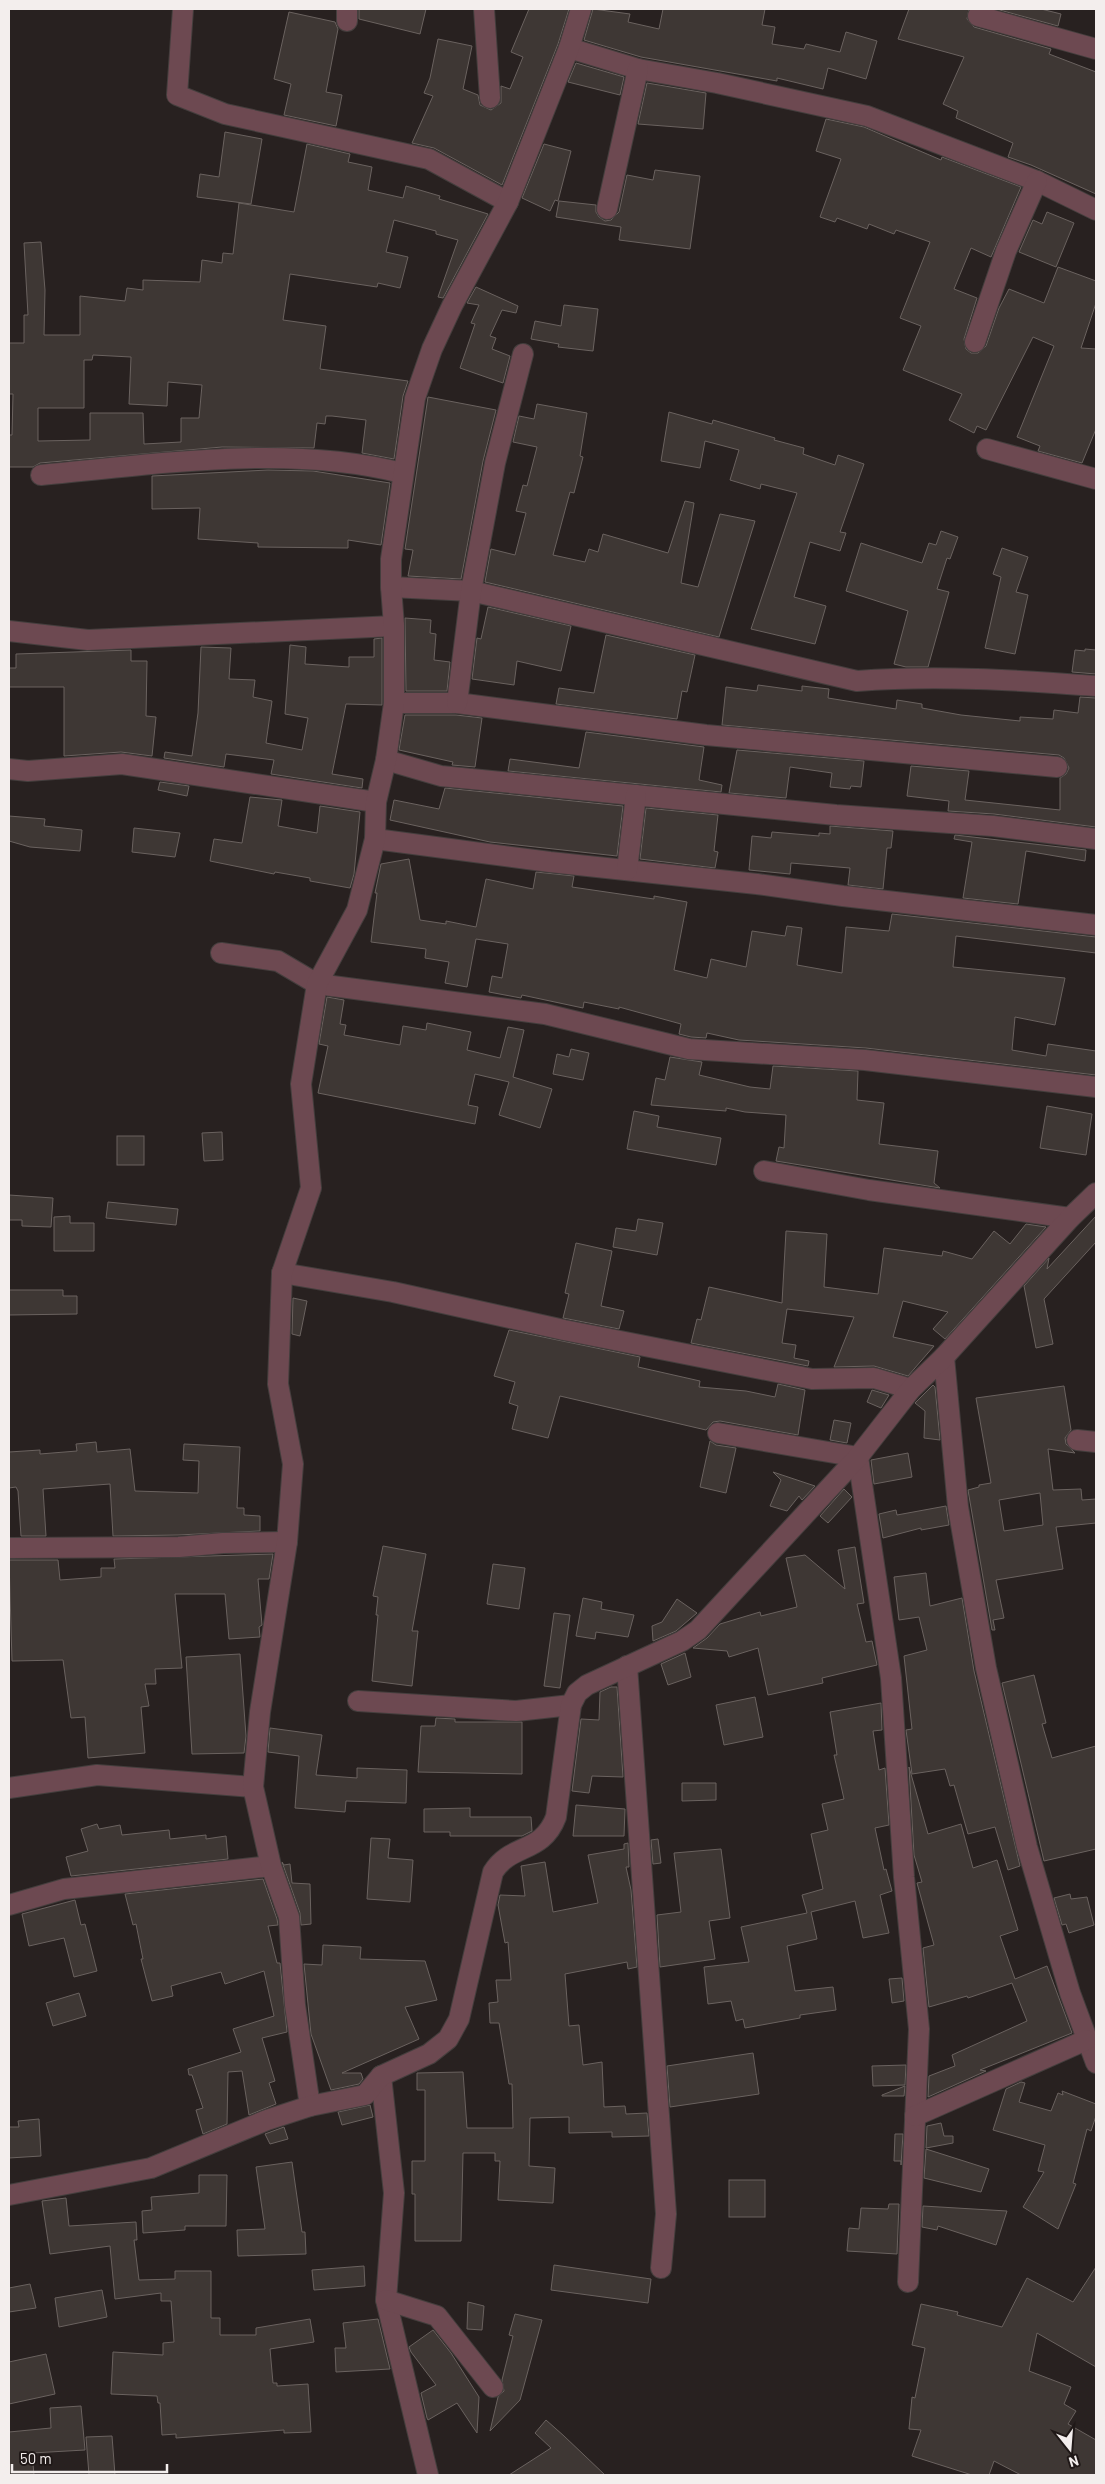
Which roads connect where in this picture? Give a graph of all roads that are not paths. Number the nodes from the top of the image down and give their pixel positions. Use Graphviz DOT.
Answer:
graph roads {
  1 [pos="183,9"];
  2 [pos="484,9"];
  3 [pos="581,9"];
  4 [pos="978,16"];
  5 [pos="569,48"];
  6 [pos="1096,49"];
  7 [pos="638,69"];
  8 [pos="490,98"];
  9 [pos="1038,181"];
  10 [pos="508,202"];
  11 [pos="607,209"];
  12 [pos="1096,210"];
  13 [pos="975,342"];
  14 [pos="523,354"];
  15 [pos="987,448"];
  16 [pos="402,473"];
  17 [pos="41,475"];
  18 [pos="1096,479"];
  19 [pos="390,587"];
  20 [pos="471,591"];
  21 [pos="394,626"];
  22 [pos="9,631"];
  23 [pos="1096,686"];
  24 [pos="394,703"];
  25 [pos="457,703"];
  26 [pos="386,760"];
  27 [pos="1057,767"];
  28 [pos="9,769"];
  29 [pos="636,795"];
  30 [pos="376,802"];
  31 [pos="375,839"];
  32 [pos="1096,839"];
  33 [pos="627,870"];
  34 [pos="1096,925"];
  35 [pos="221,953"];
  36 [pos="317,984"];
  37 [pos="1096,1086"];
  38 [pos="764,1171"];
  39 [pos="1096,1193"];
  40 [pos="1070,1218"];
  41 [pos="282,1273"];
  42 [pos="944,1357"];
  43 [pos="911,1389"];
  44 [pos="718,1433"];
  45 [pos="858,1456"];
  46 [pos="288,1542"];
  47 [pos="9,1548"];
  48 [pos="627,1666"];
  49 [pos="358,1701"];
  50 [pos="571,1705"];
  51 [pos="253,1787"];
  52 [pos="9,1788"];
  53 [pos="271,1866"];
  54 [pos="9,1905"];
  55 [pos="1086,2040"];
  56 [pos="1096,2063"];
  57 [pos="381,2076"];
  58 [pos="310,2106"];
  59 [pos="915,2116"];
  60 [pos="9,2195"];
  61 [pos="661,2268"];
  62 [pos="908,2282"];
  63 [pos="386,2300"];
  64 [pos="493,2387"];
  65 [pos="428,2475"];
  1 -- 10 [label="street"];
  2 -- 8 [label="street"];
  3 -- 5 [label="street"];
  4 -- 6 [label="street"];
  5 -- 7 [label="street"];
  5 -- 10 [label="street"];
  7 -- 9 [label="street"];
  7 -- 11 [label="street"];
  9 -- 12 [label="street"];
  9 -- 13 [label="street"];
  10 -- 16 [label="street"];
  14 -- 20 [label="street"];
  15 -- 18 [label="street"];
  16 -- 17 [label="street"];
  16 -- 19 [label="street"];
  19 -- 20 [label="street"];
  19 -- 21 [label="street"];
  20 -- 23 [label="street"];
  20 -- 25 [label="street"];
  21 -- 22 [label="street"];
  21 -- 24 [label="street"];
  24 -- 25 [label="street"];
  24 -- 26 [label="street"];
  25 -- 27 [label="street"];
  26 -- 29 [label="street"];
  26 -- 30 [label="street"];
  28 -- 30 [label="street"];
  29 -- 32 [label="street"];
  29 -- 33 [label="street"];
  30 -- 31 [label="street"];
  31 -- 33 [label="street"];
  31 -- 36 [label="street"];
  33 -- 34 [label="street"];
  35 -- 36 [label="street"];
  36 -- 37 [label="street"];
  36 -- 41 [label="street"];
  38 -- 40 [label="street"];
  39 -- 40 [label="street"];
  40 -- 42 [label="street"];
  41 -- 43 [label="street"];
  41 -- 46 [label="street"];
  42 -- 43 [label="street"];
  42 -- 55 [label="street"];
  43 -- 45 [label="street"];
  44 -- 45 [label="street"];
  45 -- 48 [label="street"];
  45 -- 59 [label="street"];
  46 -- 47 [label="street"];
  46 -- 51 [label="street"];
  48 -- 50 [label="street"];
  48 -- 61 [label="street"];
  49 -- 50 [label="street"];
  50 -- 57 [label="street"];
  51 -- 52 [label="street"];
  51 -- 53 [label="street"];
  53 -- 54 [label="street"];
  53 -- 58 [label="street"];
  55 -- 56 [label="street"];
  55 -- 59 [label="street"];
  57 -- 58 [label="street"];
  57 -- 63 [label="street"];
  58 -- 60 [label="street"];
  59 -- 62 [label="street"];
  63 -- 64 [label="street"];
  63 -- 65 [label="street"];
}
